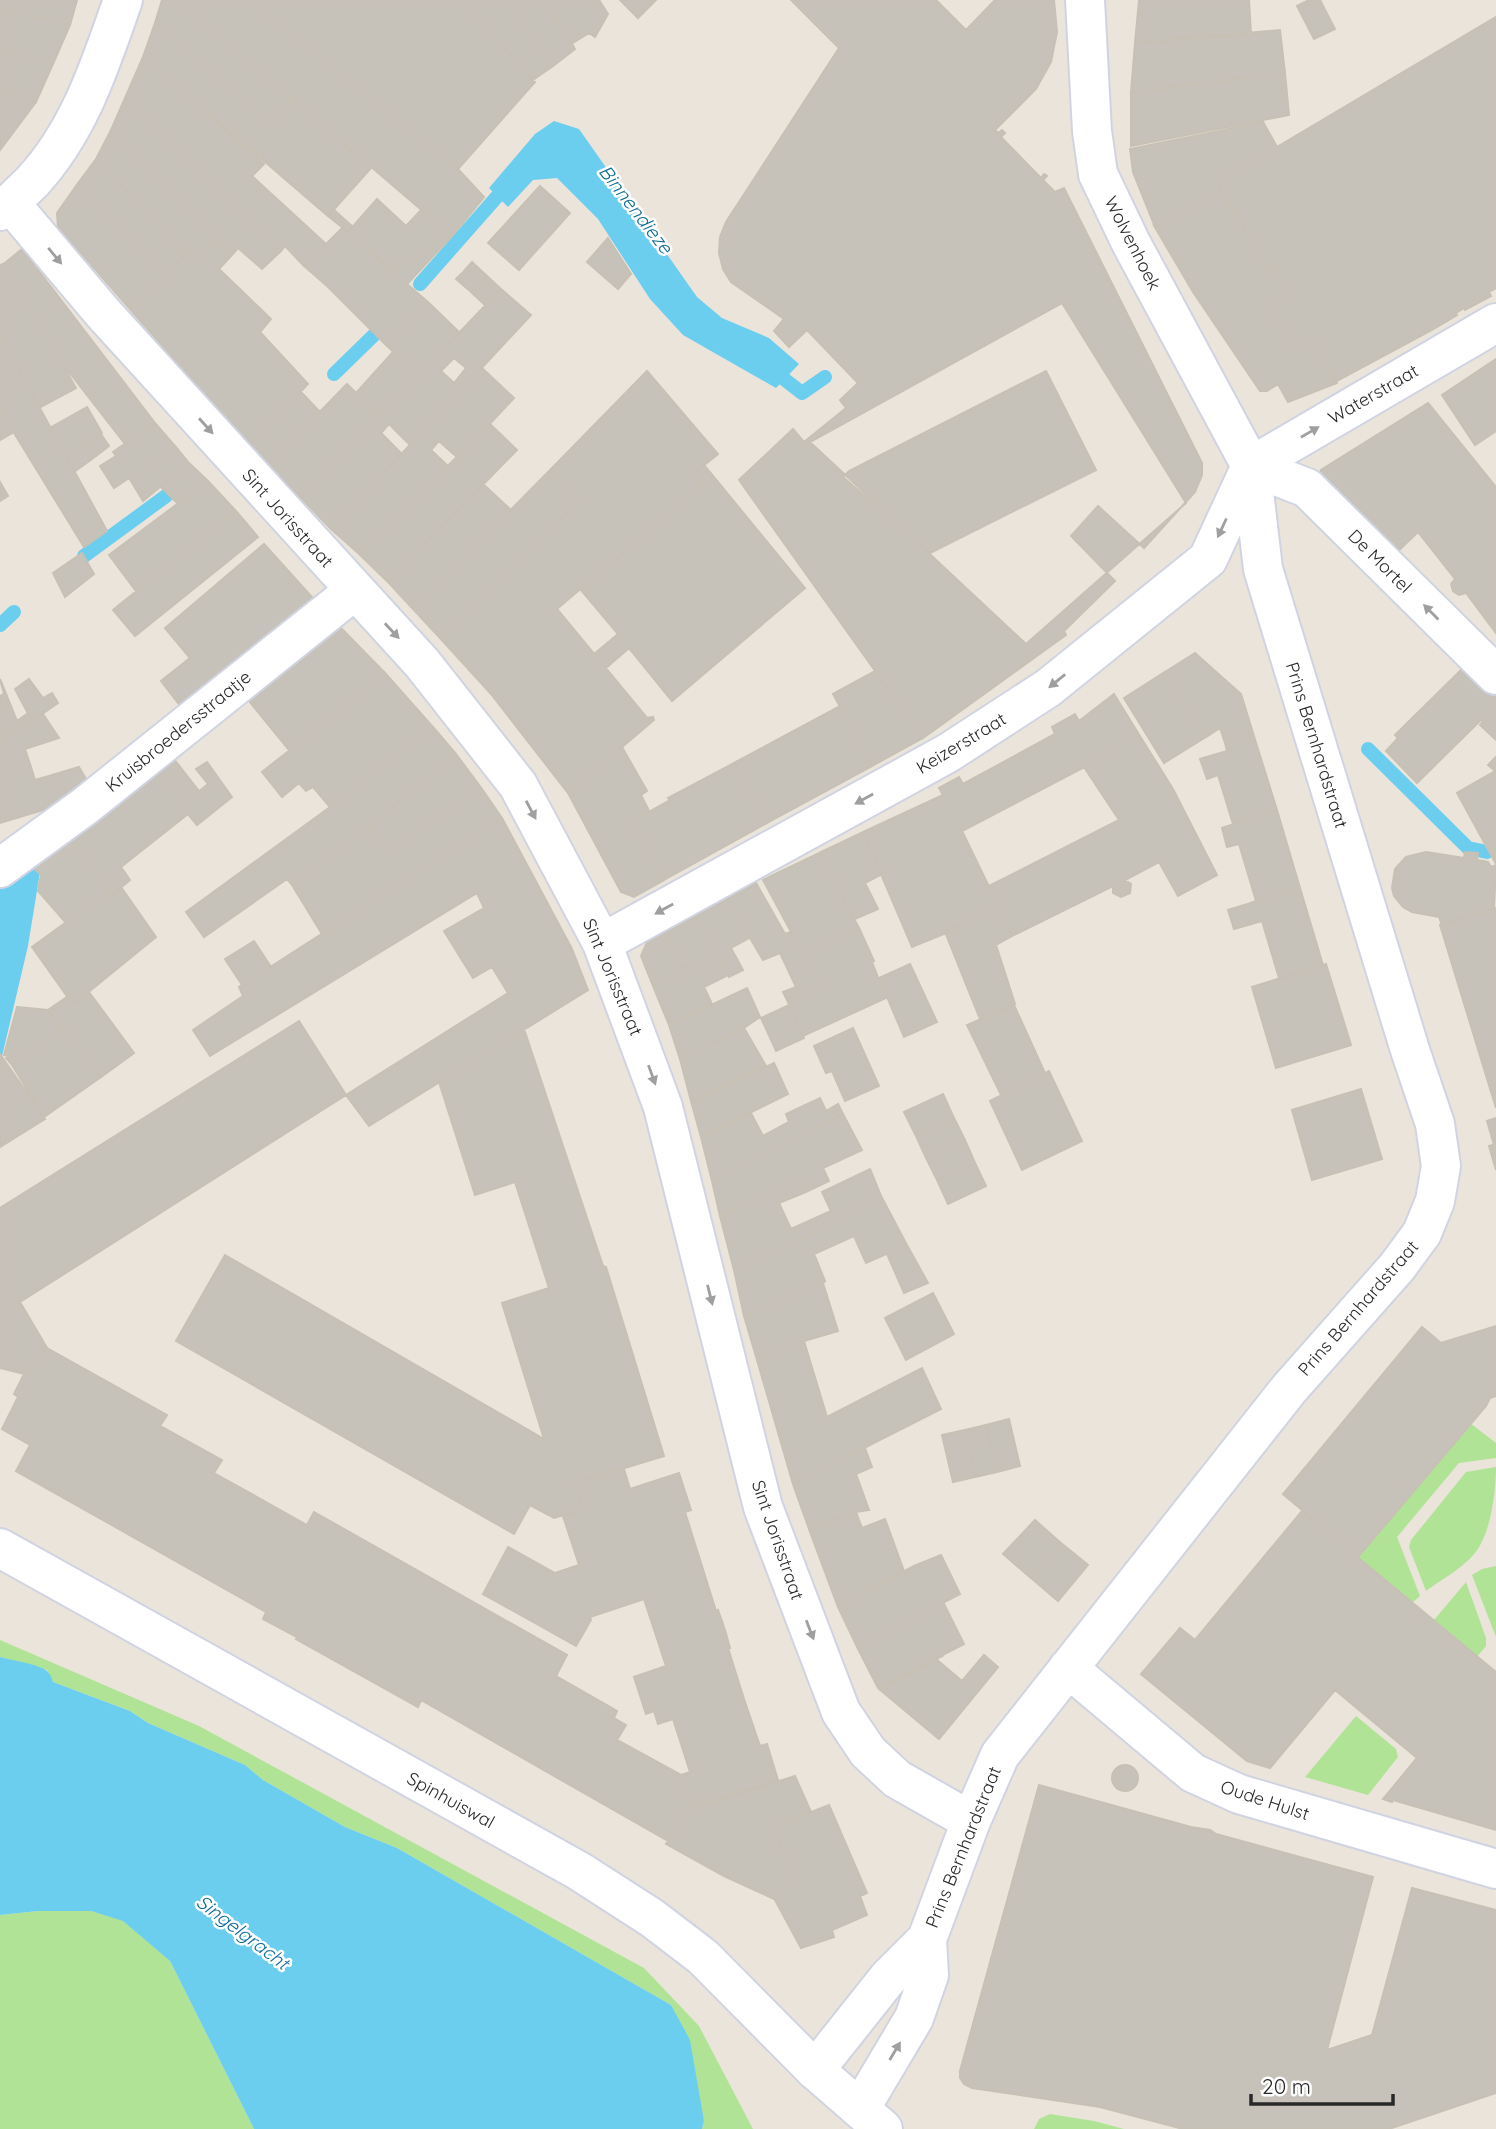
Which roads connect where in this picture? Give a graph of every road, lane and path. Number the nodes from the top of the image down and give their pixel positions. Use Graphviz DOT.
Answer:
graph roads {
  1 [pos="124,0"];
  2 [pos="1085,0"];
  3 [pos="5,207"];
  4 [pos="1496,323"];
  5 [pos="1251,466"];
  6 [pos="354,590"];
  7 [pos="1488,668"];
  8 [pos="0,868"];
  9 [pos="602,943"];
  10 [pos="0,1548"];
  11 [pos="1068,1668"];
  12 [pos="971,1821"];
  13 [pos="1496,1869"];
  14 [pos="927,1938"];
  15 [pos="816,2070"];
  16 [pos="871,2119"];
  1 -- 3 [label="street"];
  2 -- 5 [label="street, Wolvenhoek"];
  3 -- 6 [label="street, Sint Jorisstraat, one-way"];
  5 -- 4 [label="street, Waterstraat, one-way"];
  7 -- 5 [label="street, De Mortel, one-way"];
  5 -- 9 [label="street, Keizerstraat, one-way"];
  5 -- 11 [label="street, Prins Bernhardstraat"];
  6 -- 8 [label="street, Kruisbroedersstraatje"];
  6 -- 9 [label="street, Sint Jorisstraat, one-way"];
  9 -- 12 [label="street, Sint Jorisstraat, one-way"];
  10 -- 15 [label="street, Spinhuiswal"];
  11 -- 12 [label="street, Prins Bernhardstraat"];
  11 -- 13 [label="street, Oude Hulst"];
  12 -- 14 [label="street, Prins Bernhardstraat"];
  14 -- 15 [label="street, Prins Bernhardstraat"];
  16 -- 14 [label="street, Prins Bernhardstraat, one-way"];
  15 -- 16 [label="street, Spinhuiswal"];
}
